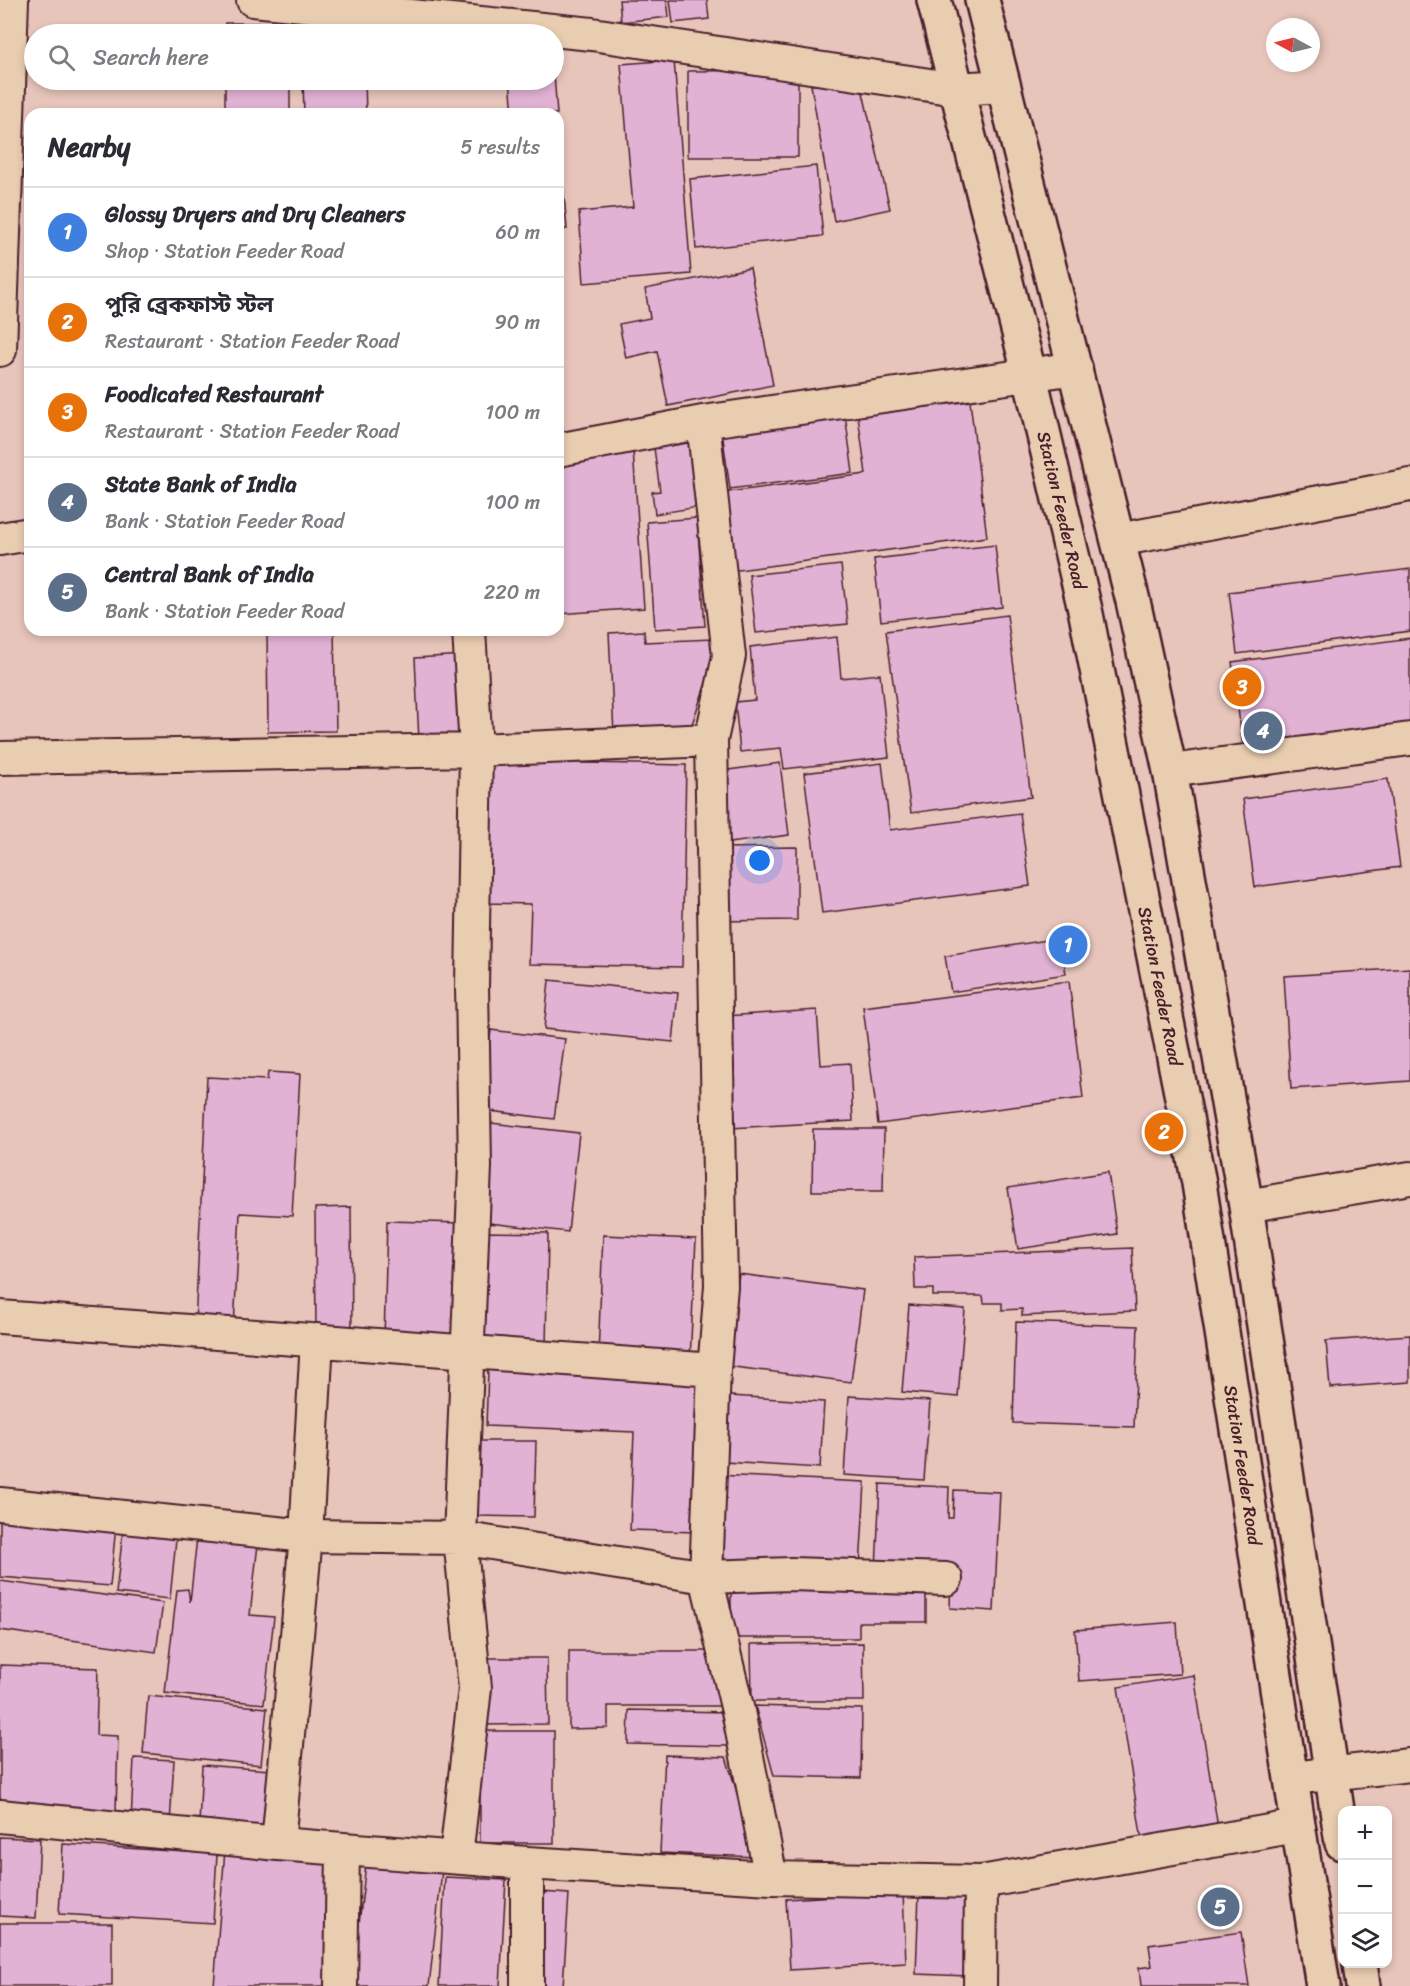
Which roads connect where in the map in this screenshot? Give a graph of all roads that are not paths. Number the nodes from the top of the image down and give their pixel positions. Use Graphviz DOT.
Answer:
graph roads {
  1 [pos="12,0"];
  2 [pos="254,0"];
  3 [pos="934,0"];
  4 [pos="982,0"];
  5 [pos="493,24"];
  6 [pos="564,31"];
  7 [pos="1004,86"];
  8 [pos="956,89"];
  9 [pos="0,350"];
  10 [pos="1076,368"];
  11 [pos="1030,376"];
  12 [pos="703,422"];
  13 [pos="564,449"];
  14 [pos="1410,485"];
  15 [pos="24,535"];
  16 [pos="0,539"];
  17 [pos="1118,540"];
  18 [pos="469,636"];
  19 [pos="1410,739"];
  20 [pos="711,740"];
  21 [pos="476,750"];
  22 [pos="0,758"];
  23 [pos="1170,771"];
  24 [pos="1410,1178"];
  25 [pos="1246,1206"];
  26 [pos="0,1317"];
  27 [pos="317,1340"];
  28 [pos="469,1352"];
  29 [pos="714,1370"];
  30 [pos="0,1504"];
  31 [pos="306,1536"];
  32 [pos="460,1538"];
  33 [pos="706,1577"];
  34 [pos="946,1579"];
  35 [pos="1410,1765"];
  36 [pos="1332,1772"];
  37 [pos="1292,1778"];
  38 [pos="1338,1815"];
  39 [pos="0,1816"];
  40 [pos="1297,1826"];
  41 [pos="278,1844"];
  42 [pos="344,1849"];
  43 [pos="456,1857"];
  44 [pos="527,1863"];
  45 [pos="771,1878"];
  46 [pos="981,1882"];
  47 [pos="1361,1968"];
  48 [pos="341,1986"];
  49 [pos="527,1986"];
  50 [pos="980,1986"];
  51 [pos="1323,1986"];
  52 [pos="1363,1986"];
  1 -- 9 [label="street"];
  2 -- 5 [label="street"];
  3 -- 8 [label="street, Station Feeder Road"];
  4 -- 7 [label="street"];
  6 -- 8 [label="street"];
  7 -- 8 [label="street"];
  7 -- 10 [label="street"];
  8 -- 11 [label="street, Station Feeder Road"];
  10 -- 11 [label="street"];
  10 -- 17 [label="street"];
  11 -- 12 [label="street"];
  11 -- 37 [label="street, Station Feeder Road"];
  12 -- 13 [label="street"];
  12 -- 20 [label="street"];
  14 -- 17 [label="street"];
  15 -- 16 [label="street"];
  17 -- 23 [label="street"];
  18 -- 21 [label="street"];
  19 -- 23 [label="street"];
  20 -- 21 [label="street"];
  20 -- 29 [label="street"];
  21 -- 22 [label="street"];
  21 -- 28 [label="street"];
  23 -- 25 [label="street"];
  24 -- 25 [label="street"];
  25 -- 36 [label="street"];
  26 -- 27 [label="street"];
  27 -- 28 [label="street"];
  27 -- 31 [label="street"];
  28 -- 29 [label="street"];
  28 -- 32 [label="street"];
  29 -- 33 [label="street"];
  30 -- 31 [label="street"];
  31 -- 32 [label="street"];
  31 -- 41 [label="street"];
  32 -- 33 [label="street"];
  32 -- 43 [label="street"];
  33 -- 34 [label="street"];
  33 -- 45 [label="street"];
  35 -- 36 [label="street"];
  36 -- 37 [label="street"];
  36 -- 38 [label="street"];
  37 -- 40 [label="street, Station Feeder Road"];
  39 -- 41 [label="street"];
  40 -- 46 [label="street"];
  40 -- 51 [label="street, Station Feeder Road"];
  41 -- 42 [label="street"];
  42 -- 43 [label="street"];
  42 -- 48 [label="street"];
  43 -- 44 [label="street"];
  44 -- 45 [label="street"];
  44 -- 49 [label="street"];
  45 -- 46 [label="street"];
  46 -- 50 [label="street"];
  47 -- 52 [label="street"];
}
